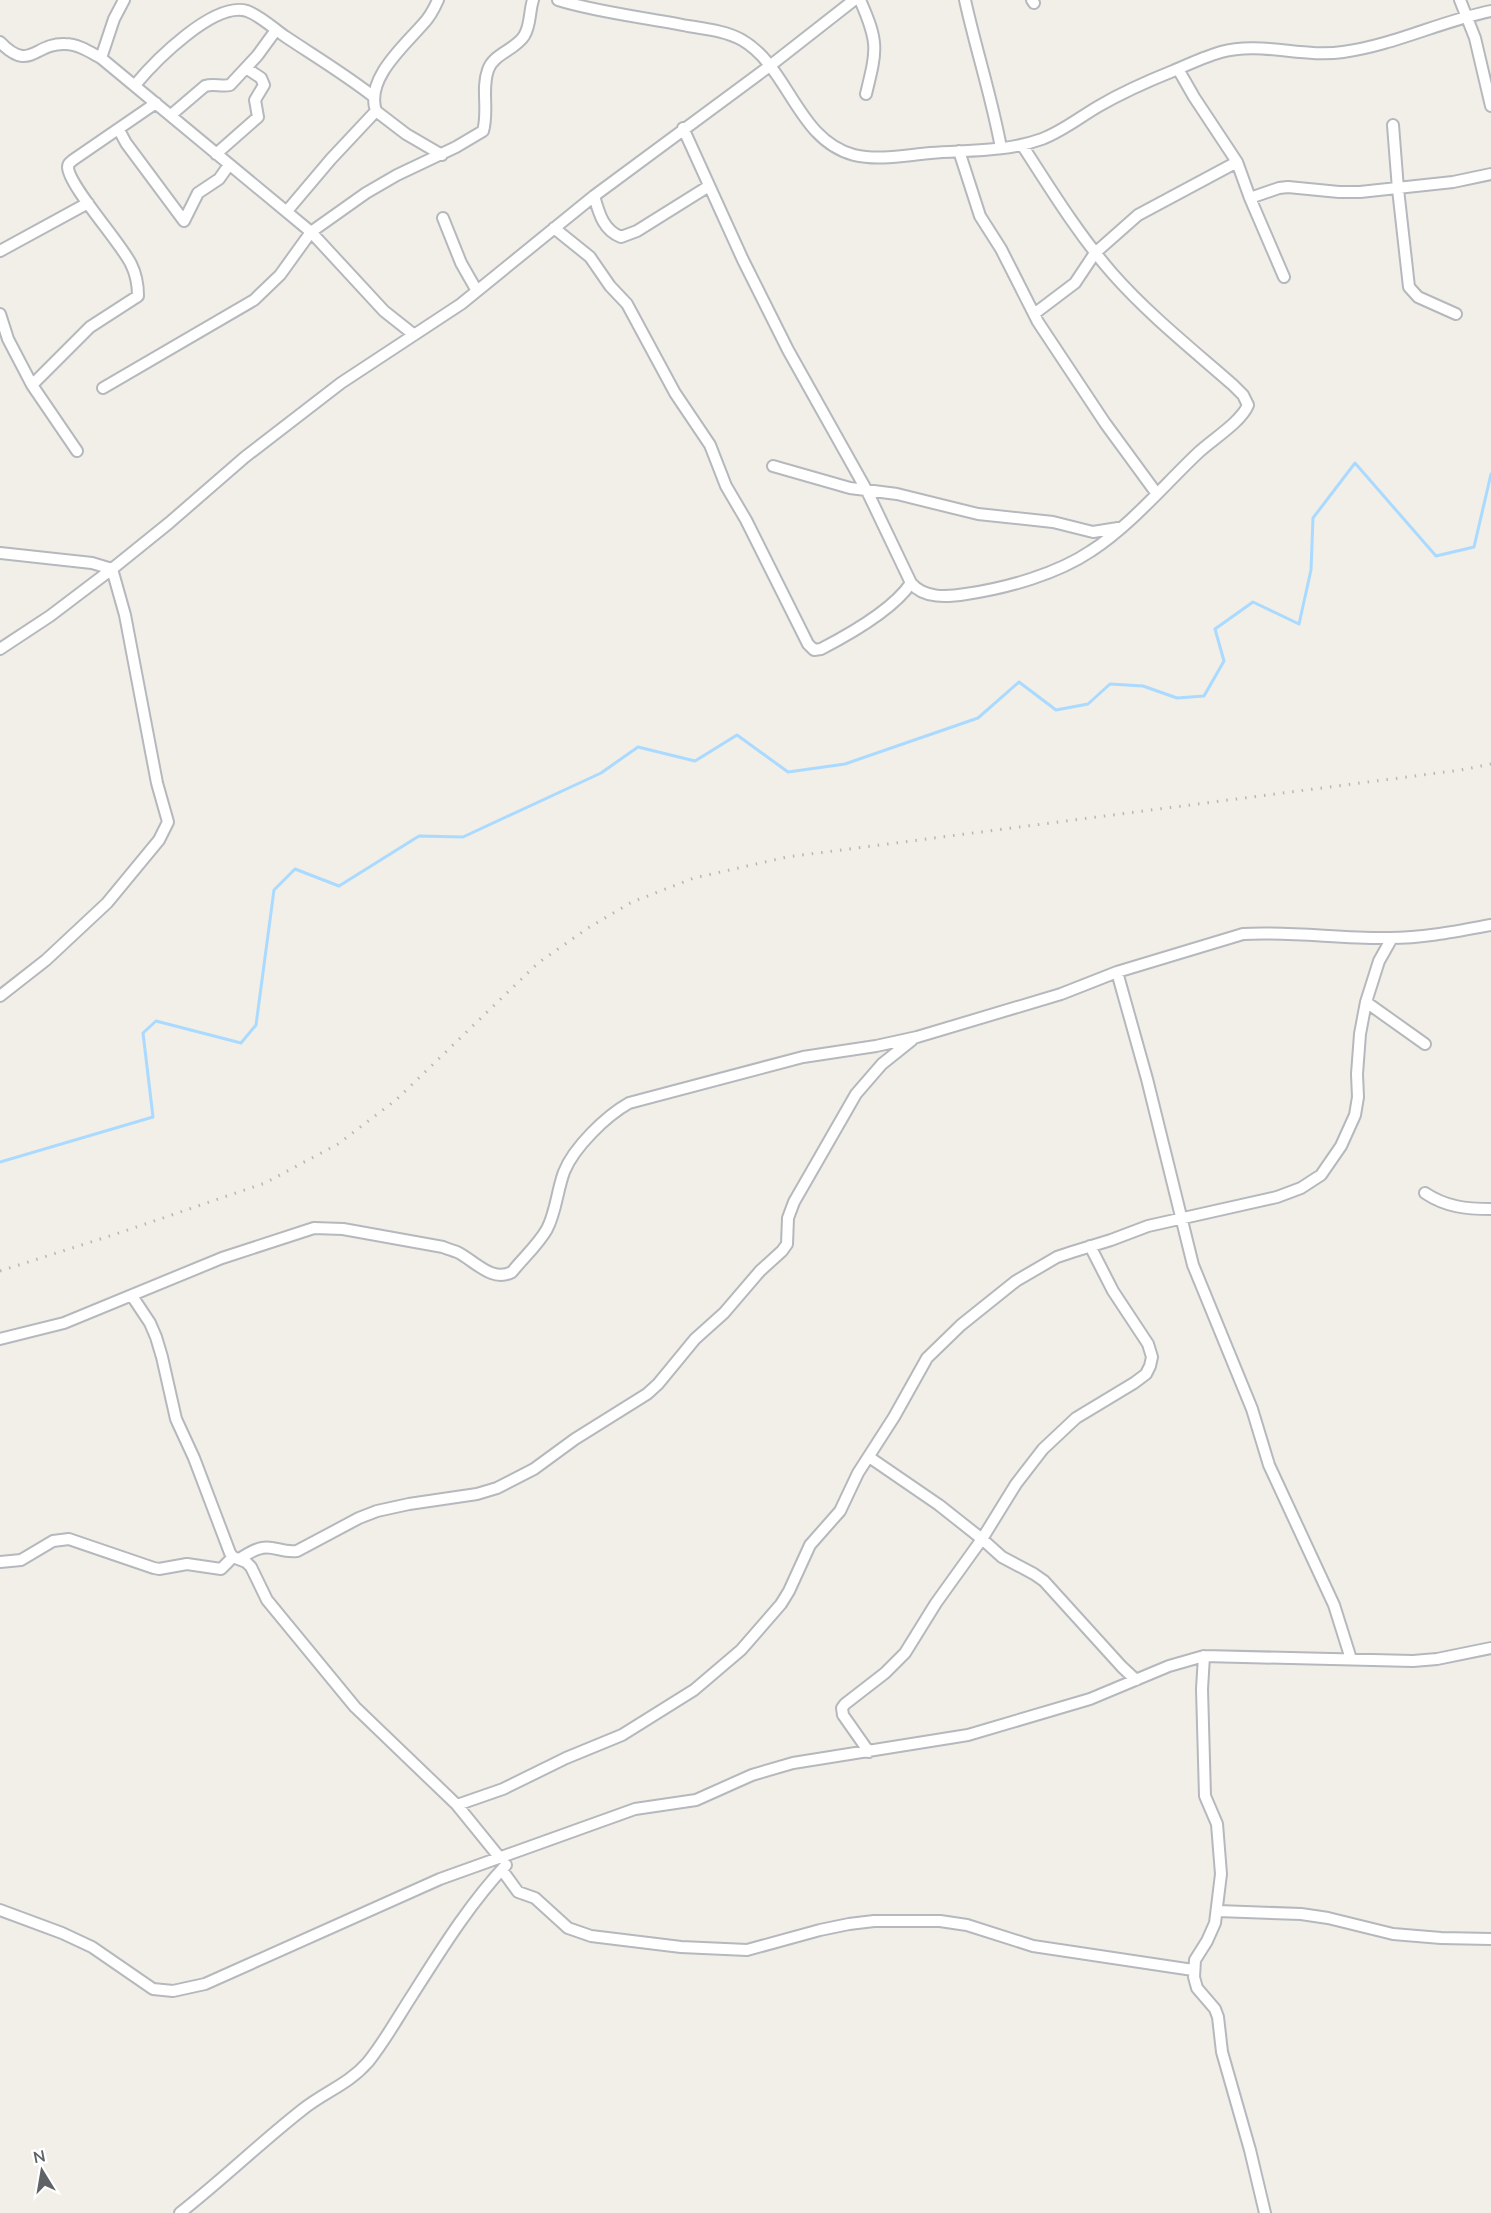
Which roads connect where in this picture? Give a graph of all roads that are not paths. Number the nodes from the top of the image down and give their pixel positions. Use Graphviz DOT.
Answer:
graph roads {
  1 [pos="124,0"];
  2 [pos="438,0"];
  3 [pos="533,0"];
  4 [pos="558,0"];
  5 [pos="854,0"];
  6 [pos="860,0"];
  7 [pos="965,0"];
  8 [pos="1460,0"];
  9 [pos="1491,11"];
  10 [pos="1466,16"];
  11 [pos="276,30"];
  12 [pos="0,42"];
  13 [pos="101,58"];
  14 [pos="1486,62"];
  15 [pos="771,65"];
  16 [pos="246,68"];
  17 [pos="1178,69"];
  18 [pos="135,85"];
  19 [pos="866,94"];
  20 [pos="374,97"];
  21 [pos="156,104"];
  22 [pos="1491,106"];
  23 [pos="376,111"];
  24 [pos="171,115"];
  25 [pos="1393,125"];
  26 [pos="683,128"];
  27 [pos="119,130"];
  28 [pos="1022,145"];
  29 [pos="1001,148"];
  30 [pos="959,151"];
  31 [pos="216,154"];
  32 [pos="441,155"];
  33 [pos="1237,162"];
  34 [pos="229,165"];
  35 [pos="1491,174"];
  36 [pos="709,186"];
  37 [pos="1398,189"];
  38 [pos="594,196"];
  39 [pos="1250,198"];
  40 [pos="88,203"];
  41 [pos="287,211"];
  42 [pos="443,218"];
  43 [pos="554,228"];
  44 [pos="311,232"];
  45 [pos="0,251"];
  46 [pos="1095,253"];
  47 [pos="1284,277"];
  48 [pos="477,291"];
  49 [pos="0,314"];
  50 [pos="1034,314"];
  51 [pos="1456,314"];
  52 [pos="413,334"];
  53 [pos="32,385"];
  54 [pos="103,388"];
  55 [pos="77,451"];
  56 [pos="773,466"];
  57 [pos="867,491"];
  58 [pos="1157,495"];
  59 [pos="1121,528"];
  60 [pos="0,552"];
  61 [pos="112,569"];
  62 [pos="911,583"];
  63 [pos="0,650"];
  64 [pos="1491,925"];
  65 [pos="1392,938"];
  66 [pos="1117,972"];
  67 [pos="0,996"];
  68 [pos="1366,1002"];
  69 [pos="917,1037"];
  70 [pos="1425,1044"];
  71 [pos="1425,1193"];
  72 [pos="1491,1209"];
  73 [pos="1181,1220"];
  74 [pos="1090,1246"];
  75 [pos="132,1296"];
  76 [pos="0,1339"];
  77 [pos="869,1457"];
  78 [pos="982,1539"];
  79 [pos="236,1558"];
  80 [pos="0,1562"];
  81 [pos="1491,1648"];
  82 [pos="1204,1656"];
  83 [pos="1351,1659"];
  84 [pos="1136,1680"];
  85 [pos="869,1752"];
  86 [pos="457,1805"];
  87 [pos="501,1864"];
  88 [pos="0,1910"];
  89 [pos="1218,1911"];
  90 [pos="1491,1939"];
  91 [pos="1193,1970"];
  92 [pos="180,2213"];
  93 [pos="1265,2213"];
  1 -- 13 [label="street"];
  2 -- 20 [label="street"];
  3 -- 32 [label="street"];
  4 -- 15 [label="street"];
  5 -- 15 [label="street"];
  6 -- 19 [label="street"];
  7 -- 29 [label="street"];
  8 -- 10 [label="street"];
  9 -- 10 [label="street"];
  10 -- 14 [label="street"];
  10 -- 17 [label="street"];
  11 -- 16 [label="street"];
  11 -- 18 [label="street"];
  11 -- 20 [label="street"];
  12 -- 13 [label="street"];
  13 -- 18 [label="street"];
  14 -- 22 [label="street"];
  15 -- 26 [label="street"];
  15 -- 30 [label="street"];
  16 -- 24 [label="street"];
  16 -- 31 [label="street"];
  17 -- 28 [label="street"];
  17 -- 33 [label="street"];
  18 -- 21 [label="street"];
  20 -- 23 [label="street"];
  21 -- 24 [label="street"];
  21 -- 27 [label="street"];
  23 -- 32 [label="street"];
  23 -- 41 [label="street"];
  24 -- 31 [label="street"];
  25 -- 37 [label="street"];
  26 -- 36 [label="street"];
  26 -- 38 [label="street"];
  27 -- 34 [label="street"];
  27 -- 40 [label="street"];
  28 -- 29 [label="street"];
  28 -- 46 [label="street"];
  29 -- 30 [label="street"];
  30 -- 50 [label="street"];
  31 -- 34 [label="street"];
  32 -- 44 [label="street"];
  33 -- 39 [label="street"];
  33 -- 46 [label="street"];
  34 -- 41 [label="street"];
  35 -- 37 [label="street"];
  36 -- 38 [label="street"];
  36 -- 57 [label="street"];
  37 -- 39 [label="street"];
  37 -- 51 [label="street"];
  38 -- 43 [label="street"];
  39 -- 47 [label="street"];
  40 -- 45 [label="street"];
  40 -- 53 [label="street"];
  41 -- 44 [label="street"];
  42 -- 48 [label="street"];
  43 -- 48 [label="street"];
  43 -- 62 [label="street"];
  44 -- 52 [label="street"];
  44 -- 54 [label="street"];
  46 -- 50 [label="street"];
  46 -- 58 [label="street"];
  48 -- 52 [label="street"];
  49 -- 53 [label="street"];
  50 -- 58 [label="street"];
  52 -- 61 [label="street"];
  53 -- 55 [label="street"];
  56 -- 57 [label="street"];
  57 -- 59 [label="street"];
  57 -- 62 [label="street"];
  58 -- 59 [label="street"];
  59 -- 62 [label="street"];
  60 -- 61 [label="street"];
  61 -- 63 [label="street"];
  61 -- 67 [label="street"];
  64 -- 65 [label="street"];
  65 -- 66 [label="street"];
  65 -- 68 [label="street"];
  66 -- 69 [label="street"];
  66 -- 73 [label="street"];
  68 -- 70 [label="street"];
  68 -- 73 [label="street"];
  69 -- 75 [label="street"];
  69 -- 79 [label="street"];
  71 -- 72 [label="street"];
  73 -- 74 [label="street"];
  73 -- 83 [label="street"];
  74 -- 77 [label="street"];
  74 -- 78 [label="street"];
  75 -- 76 [label="street"];
  75 -- 79 [label="street"];
  77 -- 78 [label="street"];
  77 -- 86 [label="street"];
  78 -- 84 [label="street"];
  78 -- 85 [label="street"];
  79 -- 80 [label="street"];
  79 -- 86 [label="street"];
  81 -- 83 [label="street"];
  82 -- 83 [label="street"];
  82 -- 84 [label="street"];
  82 -- 89 [label="street"];
  84 -- 85 [label="street"];
  85 -- 87 [label="street"];
  86 -- 87 [label="street"];
  87 -- 88 [label="street"];
  87 -- 91 [label="street"];
  87 -- 92 [label="street"];
  89 -- 90 [label="street"];
  89 -- 91 [label="street"];
  91 -- 93 [label="street"];
}
